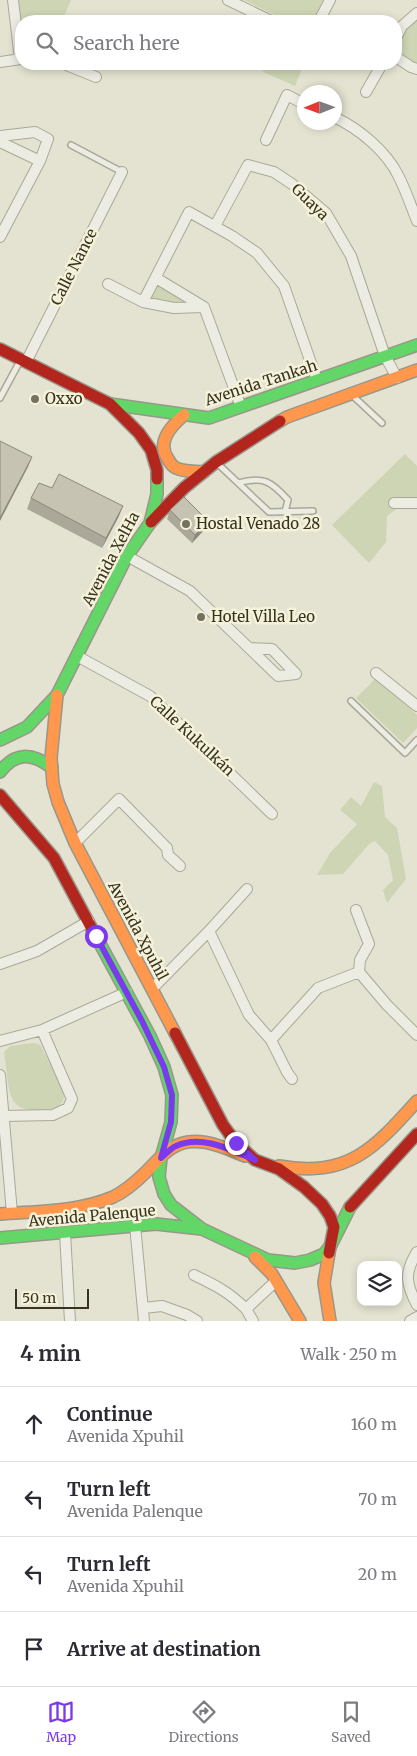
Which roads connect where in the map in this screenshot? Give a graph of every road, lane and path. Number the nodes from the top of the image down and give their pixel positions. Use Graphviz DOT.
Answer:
graph roads {
  1 [pos="13,0"];
  2 [pos="228,0"];
  3 [pos="330,0"];
  4 [pos="417,13"];
  5 [pos="16,15"];
  6 [pos="259,15"];
  7 [pos="322,15"];
  8 [pos="402,26"];
  9 [pos="15,60"];
  10 [pos="402,61"];
  11 [pos="0,62"];
  12 [pos="417,69"];
  13 [pos="79,70"];
  14 [pos="379,70"];
  15 [pos="96,77"];
  16 [pos="366,92"];
  17 [pos="297,100"];
  18 [pos="342,122"];
  19 [pos="0,136"];
  20 [pos="266,140"];
  21 [pos="0,142"];
  22 [pos="70,145"];
  23 [pos="40,161"];
  24 [pos="122,172"];
  25 [pos="417,220"];
  26 [pos="3,225"];
  27 [pos="215,226"];
  28 [pos="0,237"];
  29 [pos="156,278"];
  30 [pos="108,284"];
  31 [pos="143,302"];
  32 [pos="204,307"];
  33 [pos="417,345"];
  34 [pos="0,349"];
  35 [pos="385,356"];
  36 [pos="23,361"];
  37 [pos="417,370"];
  38 [pos="397,378"];
  39 [pos="317,380"];
  40 [pos="351,394"];
  41 [pos="0,398"];
  42 [pos="110,404"];
  43 [pos="241,407"];
  44 [pos="184,415"];
  45 [pos="382,423"];
  46 [pos="216,462"];
  47 [pos="204,472"];
  48 [pos="238,483"];
  49 [pos="394,503"];
  50 [pos="417,503"];
  51 [pos="313,511"];
  52 [pos="285,512"];
  53 [pos="150,523"];
  54 [pos="127,556"];
  55 [pos="249,648"];
  56 [pos="77,656"];
  57 [pos="376,673"];
  58 [pos="57,695"];
  59 [pos="351,700"];
  60 [pos="417,706"];
  61 [pos="0,740"];
  62 [pos="417,740"];
  63 [pos="52,768"];
  64 [pos="0,772"];
  65 [pos="0,795"];
  66 [pos="272,814"];
  67 [pos="75,843"];
  68 [pos="180,866"];
  69 [pos="247,889"];
  70 [pos="356,910"];
  71 [pos="88,921"];
  72 [pos="209,931"];
  73 [pos="1,962"];
  74 [pos="359,972"];
  75 [pos="152,989"];
  76 [pos="127,992"];
  77 [pos="42,1030"];
  78 [pos="417,1035"];
  79 [pos="271,1040"];
  80 [pos="0,1041"];
  81 [pos="0,1075"];
  82 [pos="292,1078"];
  83 [pos="417,1101"];
  84 [pos="3,1116"];
  85 [pos="417,1134"];
  86 [pos="161,1158"];
  87 [pos="255,1160"];
  88 [pos="6,1214"];
  89 [pos="135,1225"];
  90 [pos="202,1229"];
  91 [pos="64,1233"];
  92 [pos="0,1238"];
  93 [pos="330,1245"];
  94 [pos="248,1251"];
  95 [pos="417,1252"];
  96 [pos="194,1275"];
  97 [pos="276,1281"];
  98 [pos="417,1305"];
  99 [pos="143,1308"];
  100 [pos="246,1309"];
  101 [pos="417,1317"];
  102 [pos="70,1321"];
  103 [pos="144,1321"];
  104 [pos="197,1321"];
  105 [pos="253,1321"];
  106 [pos="300,1321"];
  107 [pos="330,1321"];
  108 [pos="410,1321"];
  1 -- 5 [label="street"];
  2 -- 6 [label="street"];
  3 -- 7 [label="street"];
  4 -- 8 [label="street"];
  9 -- 11 [label="street"];
  10 -- 12 [label="street"];
  13 -- 15 [label="street"];
  14 -- 16 [label="street"];
  17 -- 20 [label="street"];
  18 -- 25 [label="street"];
  19 -- 23 [label="street"];
  21 -- 23 [label="street"];
  22 -- 24 [label="lane"];
  23 -- 26 [label="street"];
  24 -- 36 [label="street, Calle Nance"];
  26 -- 28 [label="street"];
  27 -- 29 [label="street"];
  27 -- 35 [label="street, Guaya"];
  27 -- 39 [label="street"];
  29 -- 31 [label="street"];
  29 -- 32 [label="street"];
  30 -- 31 [label="street"];
  31 -- 32 [label="street"];
  32 -- 43 [label="street"];
  33 -- 35 [label="street, Avenida Tankah"];
  34 -- 36 [label="street, Avenida XelHa"];
  35 -- 38 [label="street"];
  35 -- 39 [label="street, Avenida Tankah"];
  36 -- 41 [label="lane"];
  36 -- 42 [label="street, Avenida XelHa"];
  37 -- 38 [label="street"];
  38 -- 40 [label="street"];
  39 -- 43 [label="street, Avenida Tankah"];
  40 -- 45 [label="lane"];
  40 -- 46 [label="street"];
  42 -- 44 [label="street, Avenida Tankah"];
  42 -- 53 [label="street, Avenida XelHa"];
  43 -- 44 [label="street, Avenida Tankah"];
  44 -- 47 [label="street"];
  46 -- 47 [label="street"];
  46 -- 48 [label="lane"];
  47 -- 53 [label="street"];
  48 -- 52 [label="lane"];
  48 -- 52 [label="lane"];
  49 -- 50 [label="street"];
  51 -- 52 [label="lane"];
  53 -- 54 [label="street, Avenida XelHa"];
  54 -- 55 [label="street"];
  54 -- 56 [label="street, Avenida XelHa"];
  56 -- 58 [label="street, Avenida XelHa"];
  56 -- 66 [label="street, Calle Kukulkán"];
  57 -- 60 [label="street"];
  58 -- 61 [label="street, Avenida XelHa"];
  58 -- 63 [label="street, Avenida Xpuhil"];
  59 -- 62 [label="lane"];
  63 -- 64 [label="street"];
  63 -- 67 [label="street, Avenida Xpuhil"];
  65 -- 71 [label="street"];
  67 -- 68 [label="street"];
  67 -- 75 [label="street, Avenida Xpuhil"];
  69 -- 72 [label="street"];
  70 -- 74 [label="street"];
  71 -- 73 [label="street"];
  71 -- 76 [label="street"];
  72 -- 75 [label="street"];
  72 -- 79 [label="street"];
  74 -- 78 [label="street"];
  74 -- 79 [label="street"];
  75 -- 87 [label="street, Avenida Xpuhil"];
  76 -- 77 [label="street"];
  76 -- 86 [label="street"];
  77 -- 80 [label="street"];
  77 -- 84 [label="street"];
  79 -- 82 [label="street"];
  81 -- 84 [label="street"];
  83 -- 87 [label="street, Avenida Palenque"];
  84 -- 88 [label="street"];
  85 -- 93 [label="street, Avenida Palenque"];
  86 -- 87 [label="street, Avenida Palenque"];
  86 -- 88 [label="street, Avenida Palenque"];
  86 -- 90 [label="street"];
  87 -- 93 [label="street"];
  89 -- 90 [label="street, Avenida Palenque"];
  89 -- 91 [label="street, Avenida Palenque"];
  89 -- 99 [label="street"];
  90 -- 94 [label="street, Avenida Palenque"];
  91 -- 92 [label="street, Avenida Palenque"];
  91 -- 102 [label="street"];
  93 -- 94 [label="street, Avenida Palenque"];
  93 -- 107 [label="street"];
  94 -- 97 [label="street"];
  95 -- 98 [label="street"];
  96 -- 100 [label="street"];
  97 -- 100 [label="street"];
  97 -- 106 [label="street"];
  99 -- 103 [label="street"];
  99 -- 104 [label="street"];
  100 -- 105 [label="street"];
  101 -- 108 [label="street"];
}
